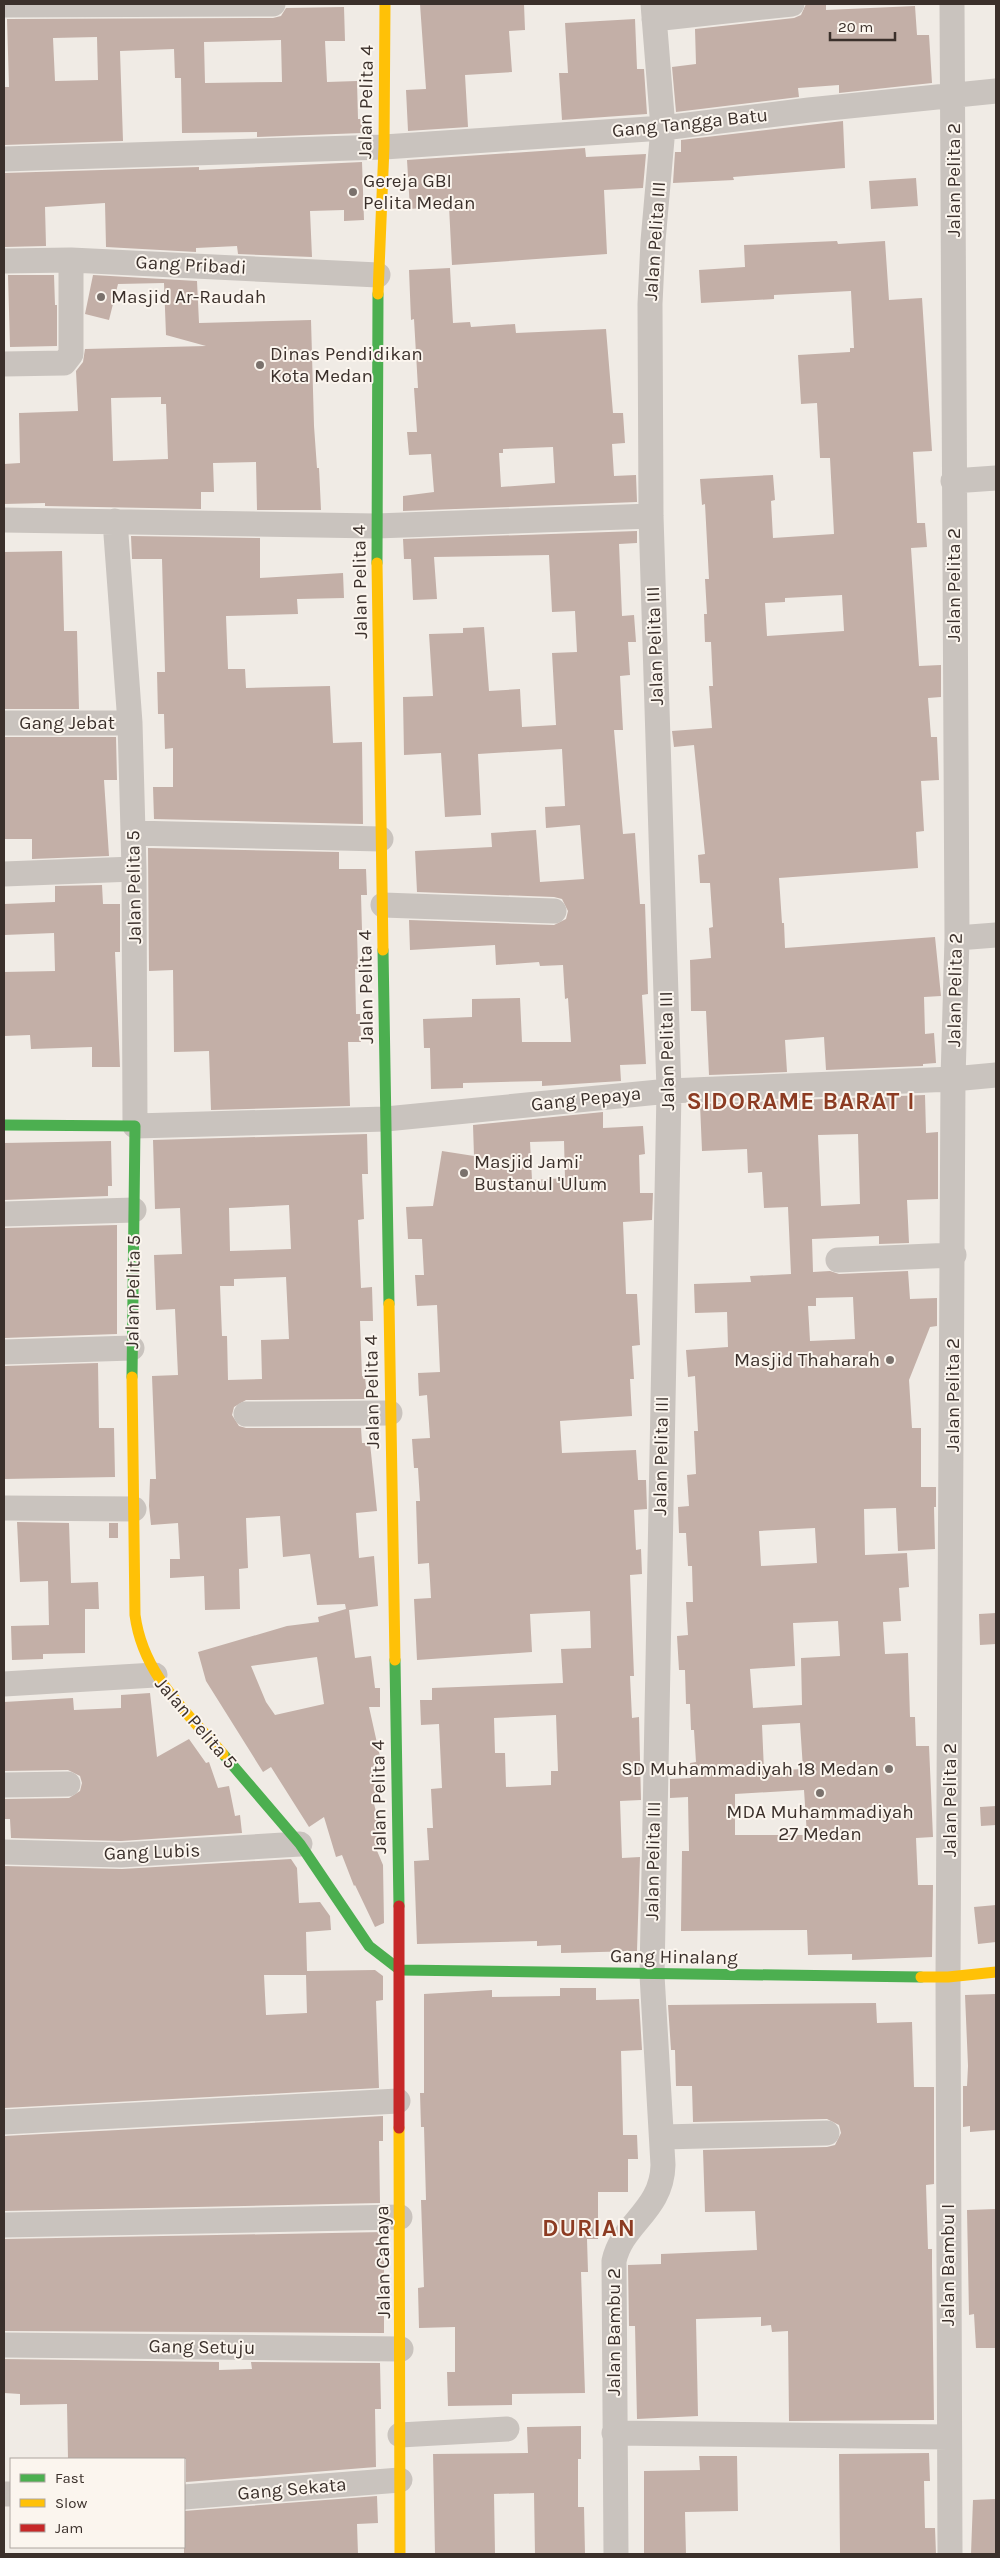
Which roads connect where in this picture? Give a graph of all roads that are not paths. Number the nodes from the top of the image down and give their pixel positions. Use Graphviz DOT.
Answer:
graph roads {
  1 [pos="273,4"];
  2 [pos="385,4"];
  3 [pos="792,4"];
  4 [pos="952,4"];
  5 [pos="4,5"];
  6 [pos="654,11"];
  7 [pos="996,91"];
  8 [pos="954,96"];
  9 [pos="663,128"];
  10 [pos="384,147"];
  11 [pos="4,159"];
  12 [pos="71,260"];
  13 [pos="4,261"];
  14 [pos="378,275"];
  15 [pos="4,364"];
  16 [pos="996,478"];
  17 [pos="953,481"];
  18 [pos="651,516"];
  19 [pos="4,520"];
  20 [pos="115,521"];
  21 [pos="376,526"];
  22 [pos="4,723"];
  23 [pos="130,723"];
  24 [pos="133,833"];
  25 [pos="381,839"];
  26 [pos="134,869"];
  27 [pos="4,874"];
  28 [pos="382,905"];
  29 [pos="554,911"];
  30 [pos="996,935"];
  31 [pos="957,938"];
  32 [pos="996,1075"];
  33 [pos="953,1079"];
  34 [pos="669,1091"];
  35 [pos="386,1119"];
  36 [pos="4,1125"];
  37 [pos="135,1126"];
  38 [pos="134,1210"];
  39 [pos="4,1214"];
  40 [pos="954,1255"];
  41 [pos="838,1260"];
  42 [pos="132,1348"];
  43 [pos="4,1352"];
  44 [pos="390,1413"];
  45 [pos="246,1414"];
  46 [pos="4,1508"];
  47 [pos="134,1509"];
  48 [pos="154,1675"];
  49 [pos="4,1684"];
  50 [pos="68,1784"];
  51 [pos="4,1785"];
  52 [pos="300,1844"];
  53 [pos="4,1852"];
  54 [pos="400,1970"];
  55 [pos="996,1972"];
  56 [pos="652,1975"];
  57 [pos="948,1977"];
  58 [pos="398,2101"];
  59 [pos="4,2122"];
  60 [pos="827,2133"];
  61 [pos="662,2137"];
  62 [pos="400,2217"];
  63 [pos="4,2225"];
  64 [pos="4,2345"];
  65 [pos="401,2350"];
  66 [pos="507,2429"];
  67 [pos="400,2434"];
  68 [pos="614,2434"];
  69 [pos="948,2437"];
  70 [pos="400,2480"];
  71 [pos="185,2497"];
  72 [pos="400,2554"];
  73 [pos="616,2554"];
  74 [pos="950,2554"];
  1 -- 5 [label="street"];
  2 -- 10 [label="street, Jalan Pelita 4"];
  3 -- 6 [label="street"];
  4 -- 8 [label="street, Jalan Pelita 2"];
  6 -- 9 [label="street, Jalan Pelita III"];
  7 -- 8 [label="street, Gang Tangga Batu"];
  8 -- 9 [label="street, Gang Tangga Batu"];
  8 -- 17 [label="street, Jalan Pelita 2"];
  9 -- 10 [label="street, Gang Tangga Batu"];
  9 -- 18 [label="street, Jalan Pelita III"];
  10 -- 11 [label="street, Gang Tangga Batu"];
  10 -- 14 [label="street, Jalan Pelita 4"];
  12 -- 13 [label="street, Gang Pribadi"];
  12 -- 14 [label="street, Gang Pribadi"];
  12 -- 15 [label="street"];
  14 -- 21 [label="street, Jalan Pelita 4"];
  16 -- 17 [label="street"];
  17 -- 31 [label="street, Jalan Pelita 2"];
  18 -- 21 [label="street"];
  18 -- 34 [label="street, Jalan Pelita III"];
  19 -- 20 [label="street"];
  20 -- 21 [label="street"];
  20 -- 23 [label="street, Jalan Pelita 5"];
  21 -- 25 [label="street, Jalan Pelita 4"];
  22 -- 23 [label="street, Gang Jebat"];
  23 -- 24 [label="street, Jalan Pelita 5"];
  24 -- 25 [label="street"];
  24 -- 26 [label="street, Jalan Pelita 5"];
  25 -- 28 [label="street, Jalan Pelita 4"];
  26 -- 27 [label="street"];
  26 -- 37 [label="street, Jalan Pelita 5"];
  28 -- 29 [label="street"];
  28 -- 35 [label="street, Jalan Pelita 4"];
  30 -- 31 [label="street"];
  31 -- 33 [label="street, Jalan Pelita 2"];
  32 -- 33 [label="street, Gang Pepaya"];
  33 -- 34 [label="street, Gang Pepaya"];
  33 -- 40 [label="street, Jalan Pelita 2"];
  34 -- 35 [label="street, Gang Pepaya"];
  34 -- 56 [label="street, Jalan Pelita III"];
  35 -- 37 [label="street, Gang Pepaya"];
  35 -- 44 [label="street, Jalan Pelita 4"];
  36 -- 37 [label="street"];
  37 -- 38 [label="street, Jalan Pelita 5"];
  38 -- 39 [label="street"];
  38 -- 42 [label="street, Jalan Pelita 5"];
  40 -- 41 [label="street"];
  40 -- 57 [label="street, Jalan Pelita 2"];
  42 -- 43 [label="street"];
  42 -- 47 [label="street, Jalan Pelita 5"];
  44 -- 45 [label="street"];
  44 -- 54 [label="street, Jalan Pelita 4"];
  46 -- 47 [label="street"];
  47 -- 48 [label="street, Jalan Pelita 5"];
  48 -- 49 [label="street"];
  48 -- 52 [label="street, Jalan Pelita 5"];
  50 -- 51 [label="street"];
  52 -- 53 [label="street, Gang Lubis"];
  52 -- 54 [label="street, Jalan Pelita 5"];
  54 -- 56 [label="street, Gang Hinalang"];
  54 -- 58 [label="street, Jalan Cahaya"];
  55 -- 57 [label="street, Gang Hinalang"];
  56 -- 57 [label="street, Gang Hinalang"];
  56 -- 61 [label="street, Jalan Bambu 2"];
  57 -- 69 [label="street, Jalan Bambu I"];
  58 -- 59 [label="street"];
  58 -- 62 [label="street, Jalan Cahaya"];
  60 -- 61 [label="street"];
  61 -- 68 [label="street, Jalan Bambu 2"];
  62 -- 63 [label="street"];
  62 -- 65 [label="street, Jalan Cahaya"];
  64 -- 65 [label="street, Gang Setuju"];
  65 -- 67 [label="street, Jalan Cahaya"];
  66 -- 67 [label="street"];
  67 -- 70 [label="street, Jalan Cahaya"];
  68 -- 69 [label="street"];
  68 -- 73 [label="street, Jalan Bambu 2"];
  69 -- 74 [label="street, Jalan Bambu I"];
  70 -- 71 [label="street, Gang Sekata"];
  70 -- 72 [label="street, Jalan Cahaya"];
}
